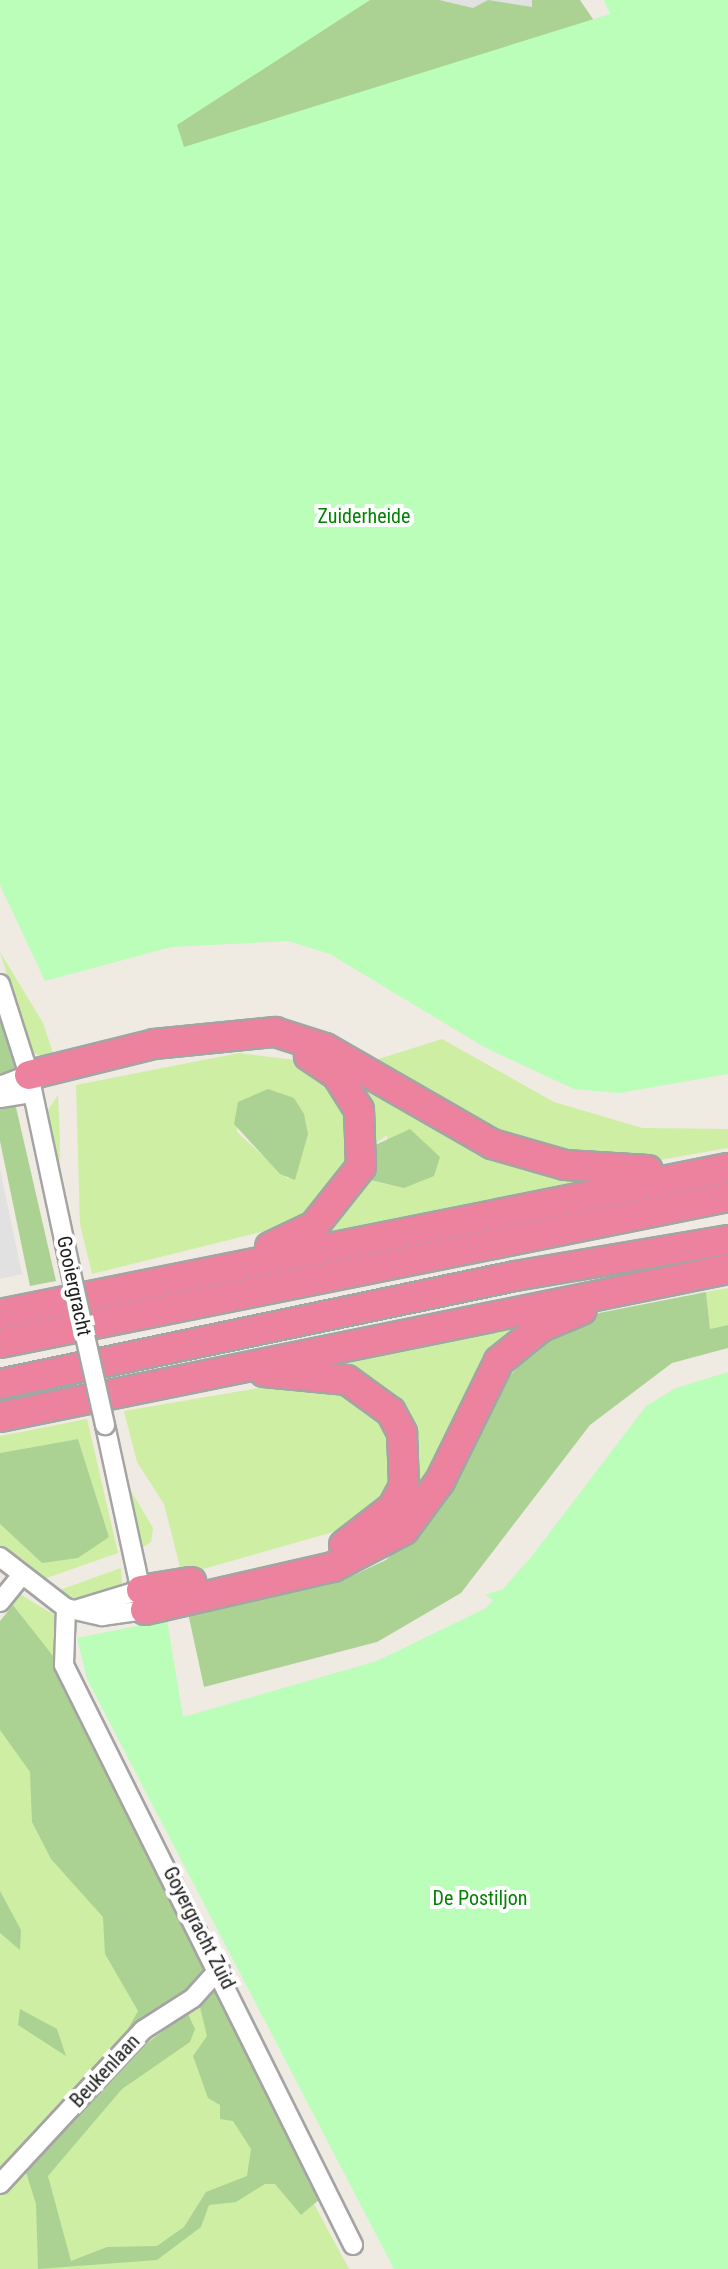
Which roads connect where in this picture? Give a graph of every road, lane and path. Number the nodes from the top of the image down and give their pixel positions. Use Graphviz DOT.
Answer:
graph roads {
  1 [pos="0,984"];
  2 [pos="31,1084"];
  3 [pos="0,1086"];
  4 [pos="0,1098"];
  5 [pos="728,1165"];
  6 [pos="728,1197"];
  7 [pos="728,1240"];
  8 [pos="219,1268"];
  9 [pos="728,1269"];
  10 [pos="658,1282"];
  11 [pos="0,1314"];
  12 [pos="0,1343"];
  13 [pos="212,1371"];
  14 [pos="0,1384"];
  15 [pos="0,1417"];
  16 [pos="0,1557"];
  17 [pos="17,1574"];
  18 [pos="143,1600"];
  19 [pos="0,1602"];
  20 [pos="70,1609"];
  21 [pos="220,1968"];
  22 [pos="0,2184"];
  23 [pos="353,2245"];
  1 -- 2 [label="street, Gooiergracht"];
  2 -- 3 [label="street"];
  2 -- 4 [label="street"];
  2 -- 5 [label="highway"];
  2 -- 8 [label="highway"];
  2 -- 18 [label="street, Gooiergracht, bridge"];
  5 -- 8 [label="highway"];
  6 -- 12 [label="highway"];
  7 -- 14 [label="highway"];
  8 -- 11 [label="highway"];
  9 -- 10 [label="highway"];
  10 -- 13 [label="highway"];
  10 -- 18 [label="highway"];
  13 -- 15 [label="highway"];
  13 -- 18 [label="highway"];
  16 -- 17 [label="street"];
  17 -- 19 [label="street"];
  17 -- 20 [label="street"];
  18 -- 20 [label="street"];
  20 -- 21 [label="street, Goyergracht Zuid"];
  21 -- 22 [label="street, Beukenlaan"];
  21 -- 23 [label="street, Goyergracht Zuid"];
}
